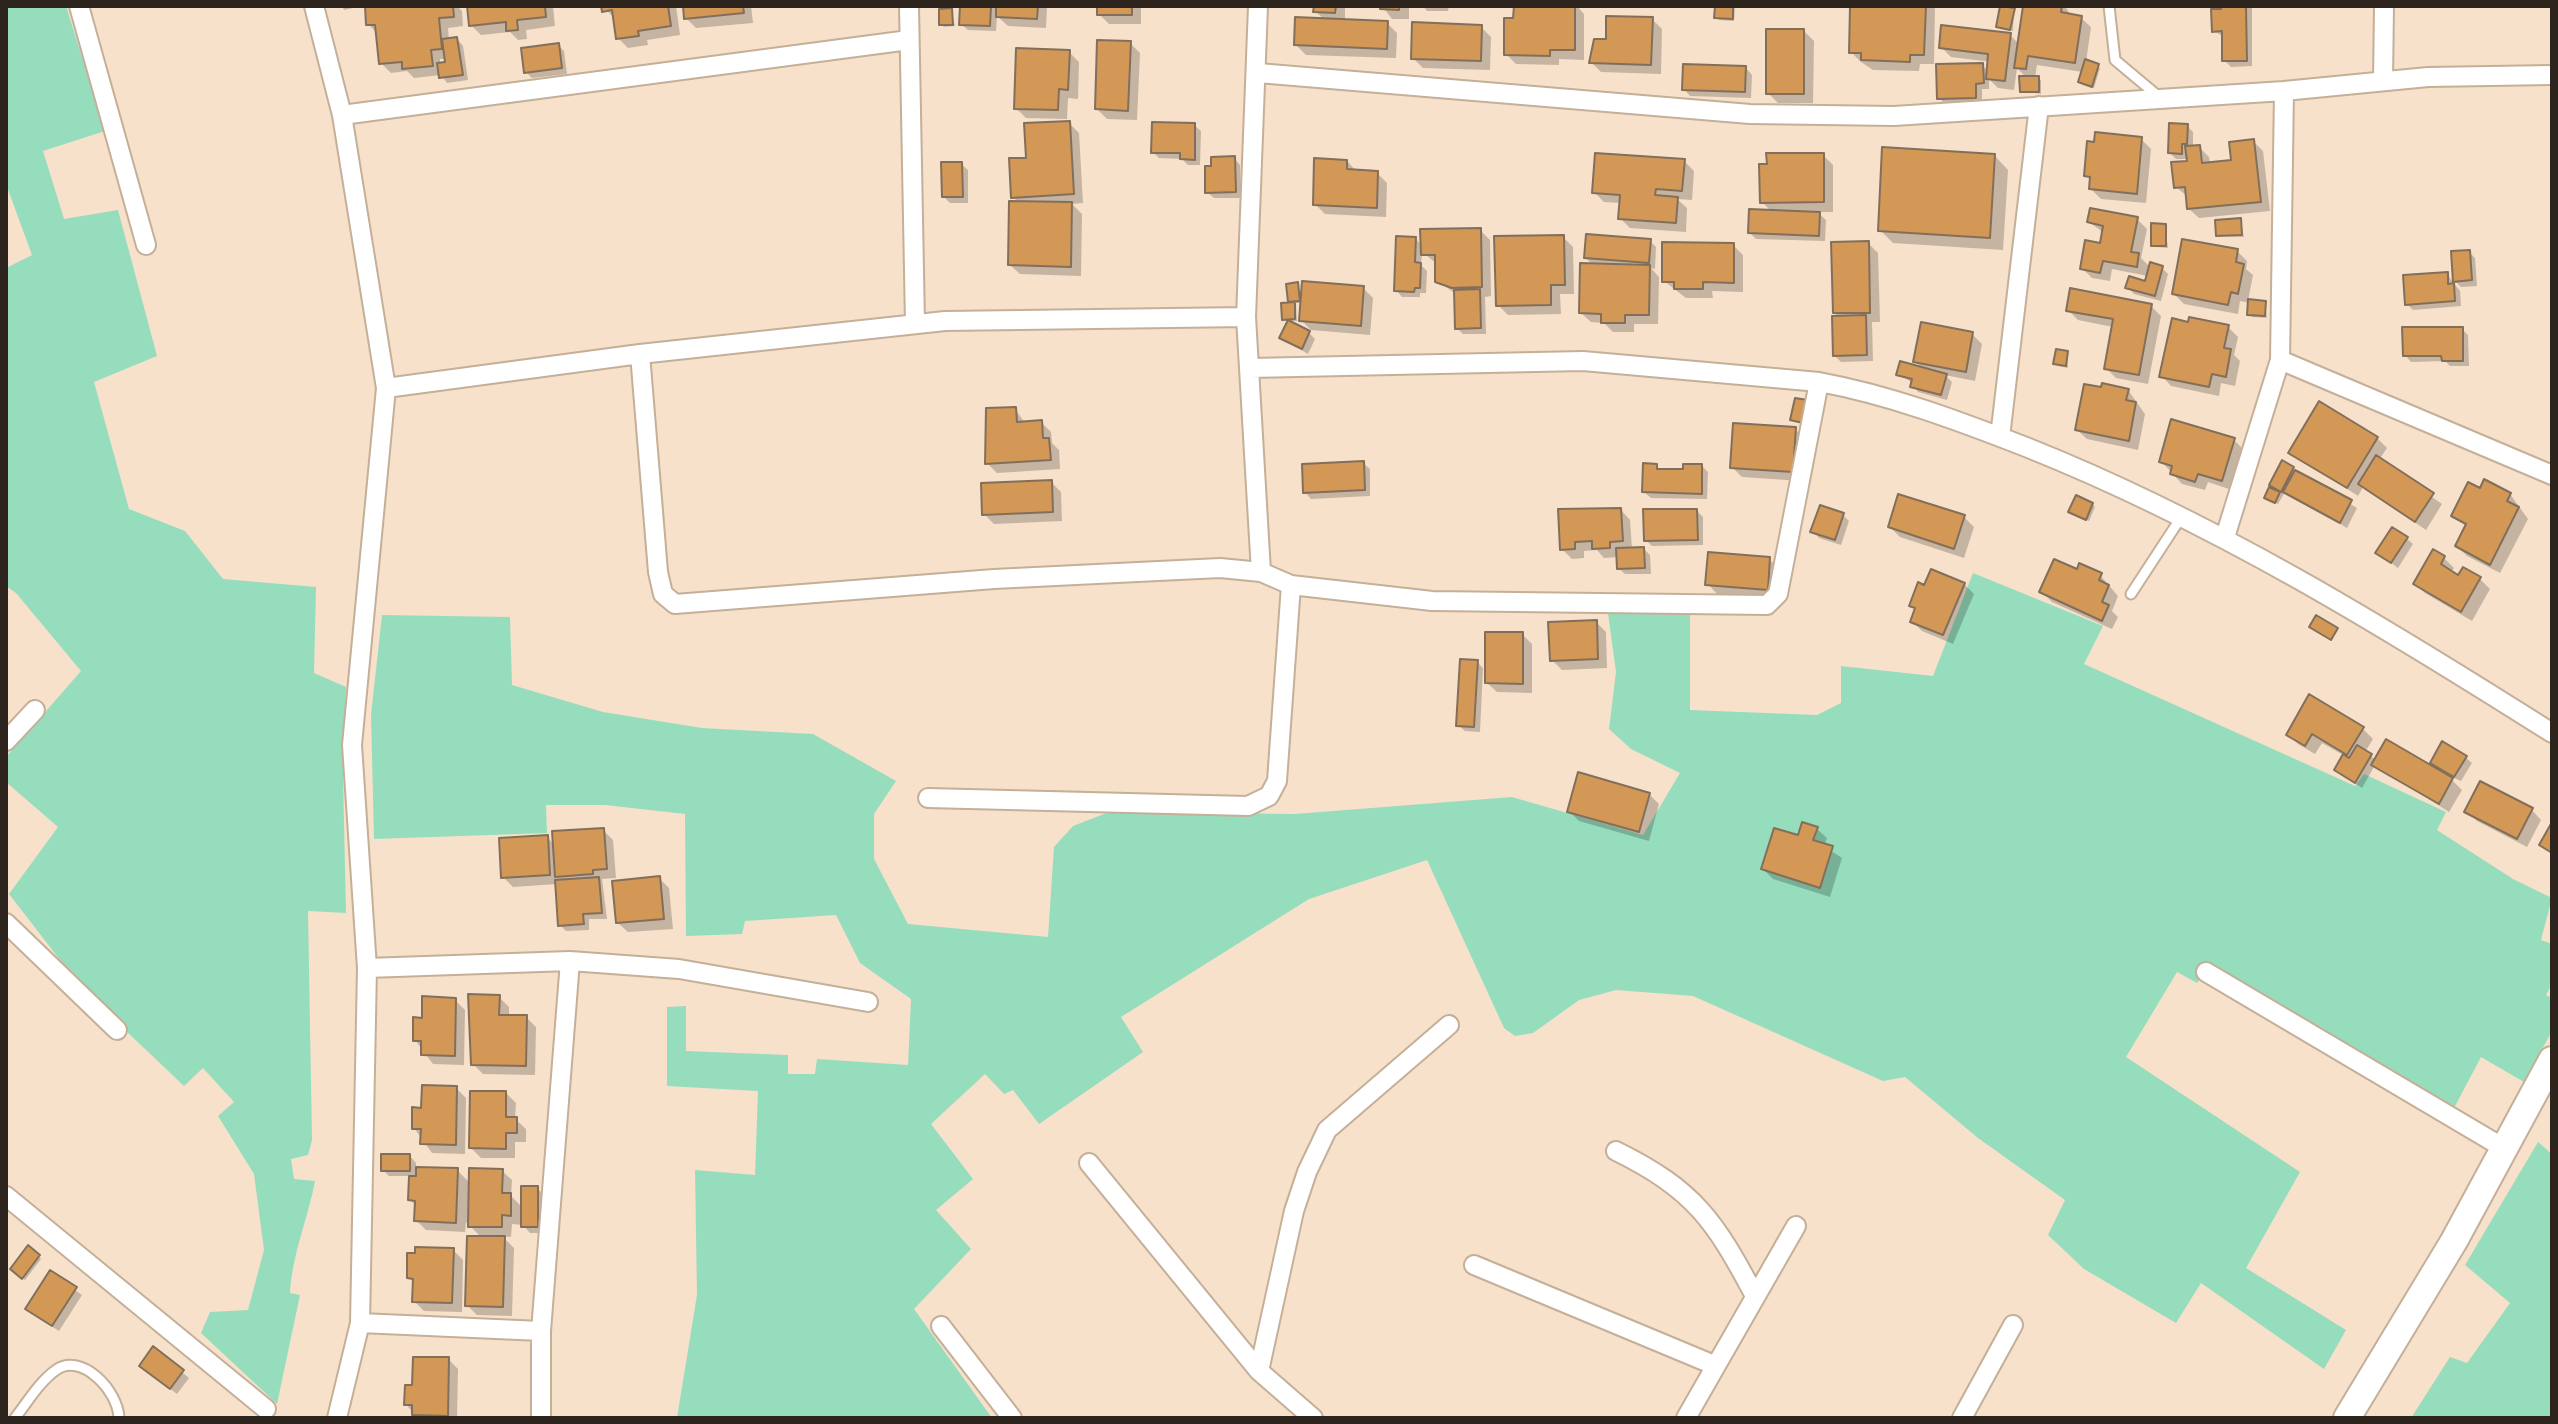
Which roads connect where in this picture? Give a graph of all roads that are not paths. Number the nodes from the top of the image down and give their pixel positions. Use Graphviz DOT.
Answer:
graph roads {
  1 [pos="79,6"];
  2 [pos="314,6"];
  3 [pos="909,6"];
  4 [pos="1258,6"];
  5 [pos="2109,6"];
  6 [pos="2384,6"];
  7 [pos="909,40"];
  8 [pos="1258,73"];
  9 [pos="2552,75"];
  10 [pos="2383,81"];
  11 [pos="2284,91"];
  12 [pos="2161,99"];
  13 [pos="2039,106"];
  14 [pos="342,115"];
  15 [pos="146,245"];
  16 [pos="1246,317"];
  17 [pos="915,324"];
  18 [pos="640,354"];
  19 [pos="2280,360"];
  20 [pos="1250,368"];
  21 [pos="1819,382"];
  22 [pos="386,388"];
  23 [pos="2000,437"];
  24 [pos="2552,475"];
  25 [pos="2182,516"];
  26 [pos="2225,537"];
  27 [pos="1261,572"];
  28 [pos="1291,585"];
  29 [pos="2131,594"];
  30 [pos="35,710"];
  31 [pos="2552,733"];
  32 [pos="6,741"];
  33 [pos="928,798"];
  34 [pos="6,923"];
  35 [pos="570,961"];
  36 [pos="367,968"];
  37 [pos="2206,972"];
  38 [pos="868,1002"];
  39 [pos="1449,1025"];
  40 [pos="117,1030"];
  41 [pos="2552,1060"];
  42 [pos="2502,1147"];
  43 [pos="1616,1151"];
  44 [pos="1089,1163"];
  45 [pos="6,1196"];
  46 [pos="1796,1226"];
  47 [pos="1474,1265"];
  48 [pos="1755,1296"];
  49 [pos="360,1323"];
  50 [pos="2013,1325"];
  51 [pos="941,1326"];
  52 [pos="541,1331"];
  53 [pos="1714,1365"];
  54 [pos="1259,1371"];
  55 [pos="266,1409"];
  56 [pos="15,1418"];
  57 [pos="119,1418"];
  58 [pos="337,1418"];
  59 [pos="541,1418"];
  60 [pos="1012,1418"];
  61 [pos="1313,1418"];
  62 [pos="1686,1418"];
  63 [pos="1962,1418"];
  64 [pos="2347,1418"];
  1 -- 15 [label="street"];
  2 -- 14 [label="street"];
  3 -- 7 [label="street"];
  4 -- 8 [label="street"];
  5 -- 12 [label="lane"];
  6 -- 10 [label="street"];
  7 -- 14 [label="street"];
  7 -- 17 [label="street"];
  8 -- 13 [label="street"];
  8 -- 16 [label="street"];
  9 -- 10 [label="street"];
  10 -- 11 [label="street"];
  11 -- 12 [label="street"];
  11 -- 19 [label="street"];
  12 -- 13 [label="street"];
  13 -- 23 [label="street"];
  14 -- 22 [label="street"];
  16 -- 17 [label="street"];
  16 -- 20 [label="street"];
  17 -- 18 [label="street"];
  18 -- 22 [label="street"];
  18 -- 27 [label="street"];
  19 -- 24 [label="street"];
  19 -- 26 [label="street"];
  20 -- 21 [label="street"];
  20 -- 27 [label="street"];
  21 -- 23 [label="street"];
  21 -- 28 [label="street"];
  22 -- 36 [label="street"];
  23 -- 25 [label="street"];
  25 -- 26 [label="street"];
  25 -- 29 [label="lane"];
  26 -- 31 [label="street"];
  27 -- 28 [label="street"];
  28 -- 33 [label="street"];
  30 -- 32 [label="street"];
  34 -- 40 [label="street"];
  35 -- 36 [label="street"];
  35 -- 38 [label="street"];
  35 -- 52 [label="street"];
  36 -- 49 [label="street"];
  37 -- 42 [label="street"];
  39 -- 54 [label="street"];
  41 -- 42 [label="street"];
  42 -- 64 [label="street"];
  43 -- 48 [label="street"];
  44 -- 54 [label="street"];
  45 -- 55 [label="street"];
  46 -- 48 [label="street"];
  47 -- 53 [label="street"];
  48 -- 53 [label="street"];
  49 -- 52 [label="street"];
  49 -- 58 [label="street"];
  50 -- 63 [label="street"];
  51 -- 60 [label="street"];
  52 -- 59 [label="street"];
  53 -- 62 [label="street"];
  54 -- 61 [label="street"];
  56 -- 57 [label="lane"];
}
